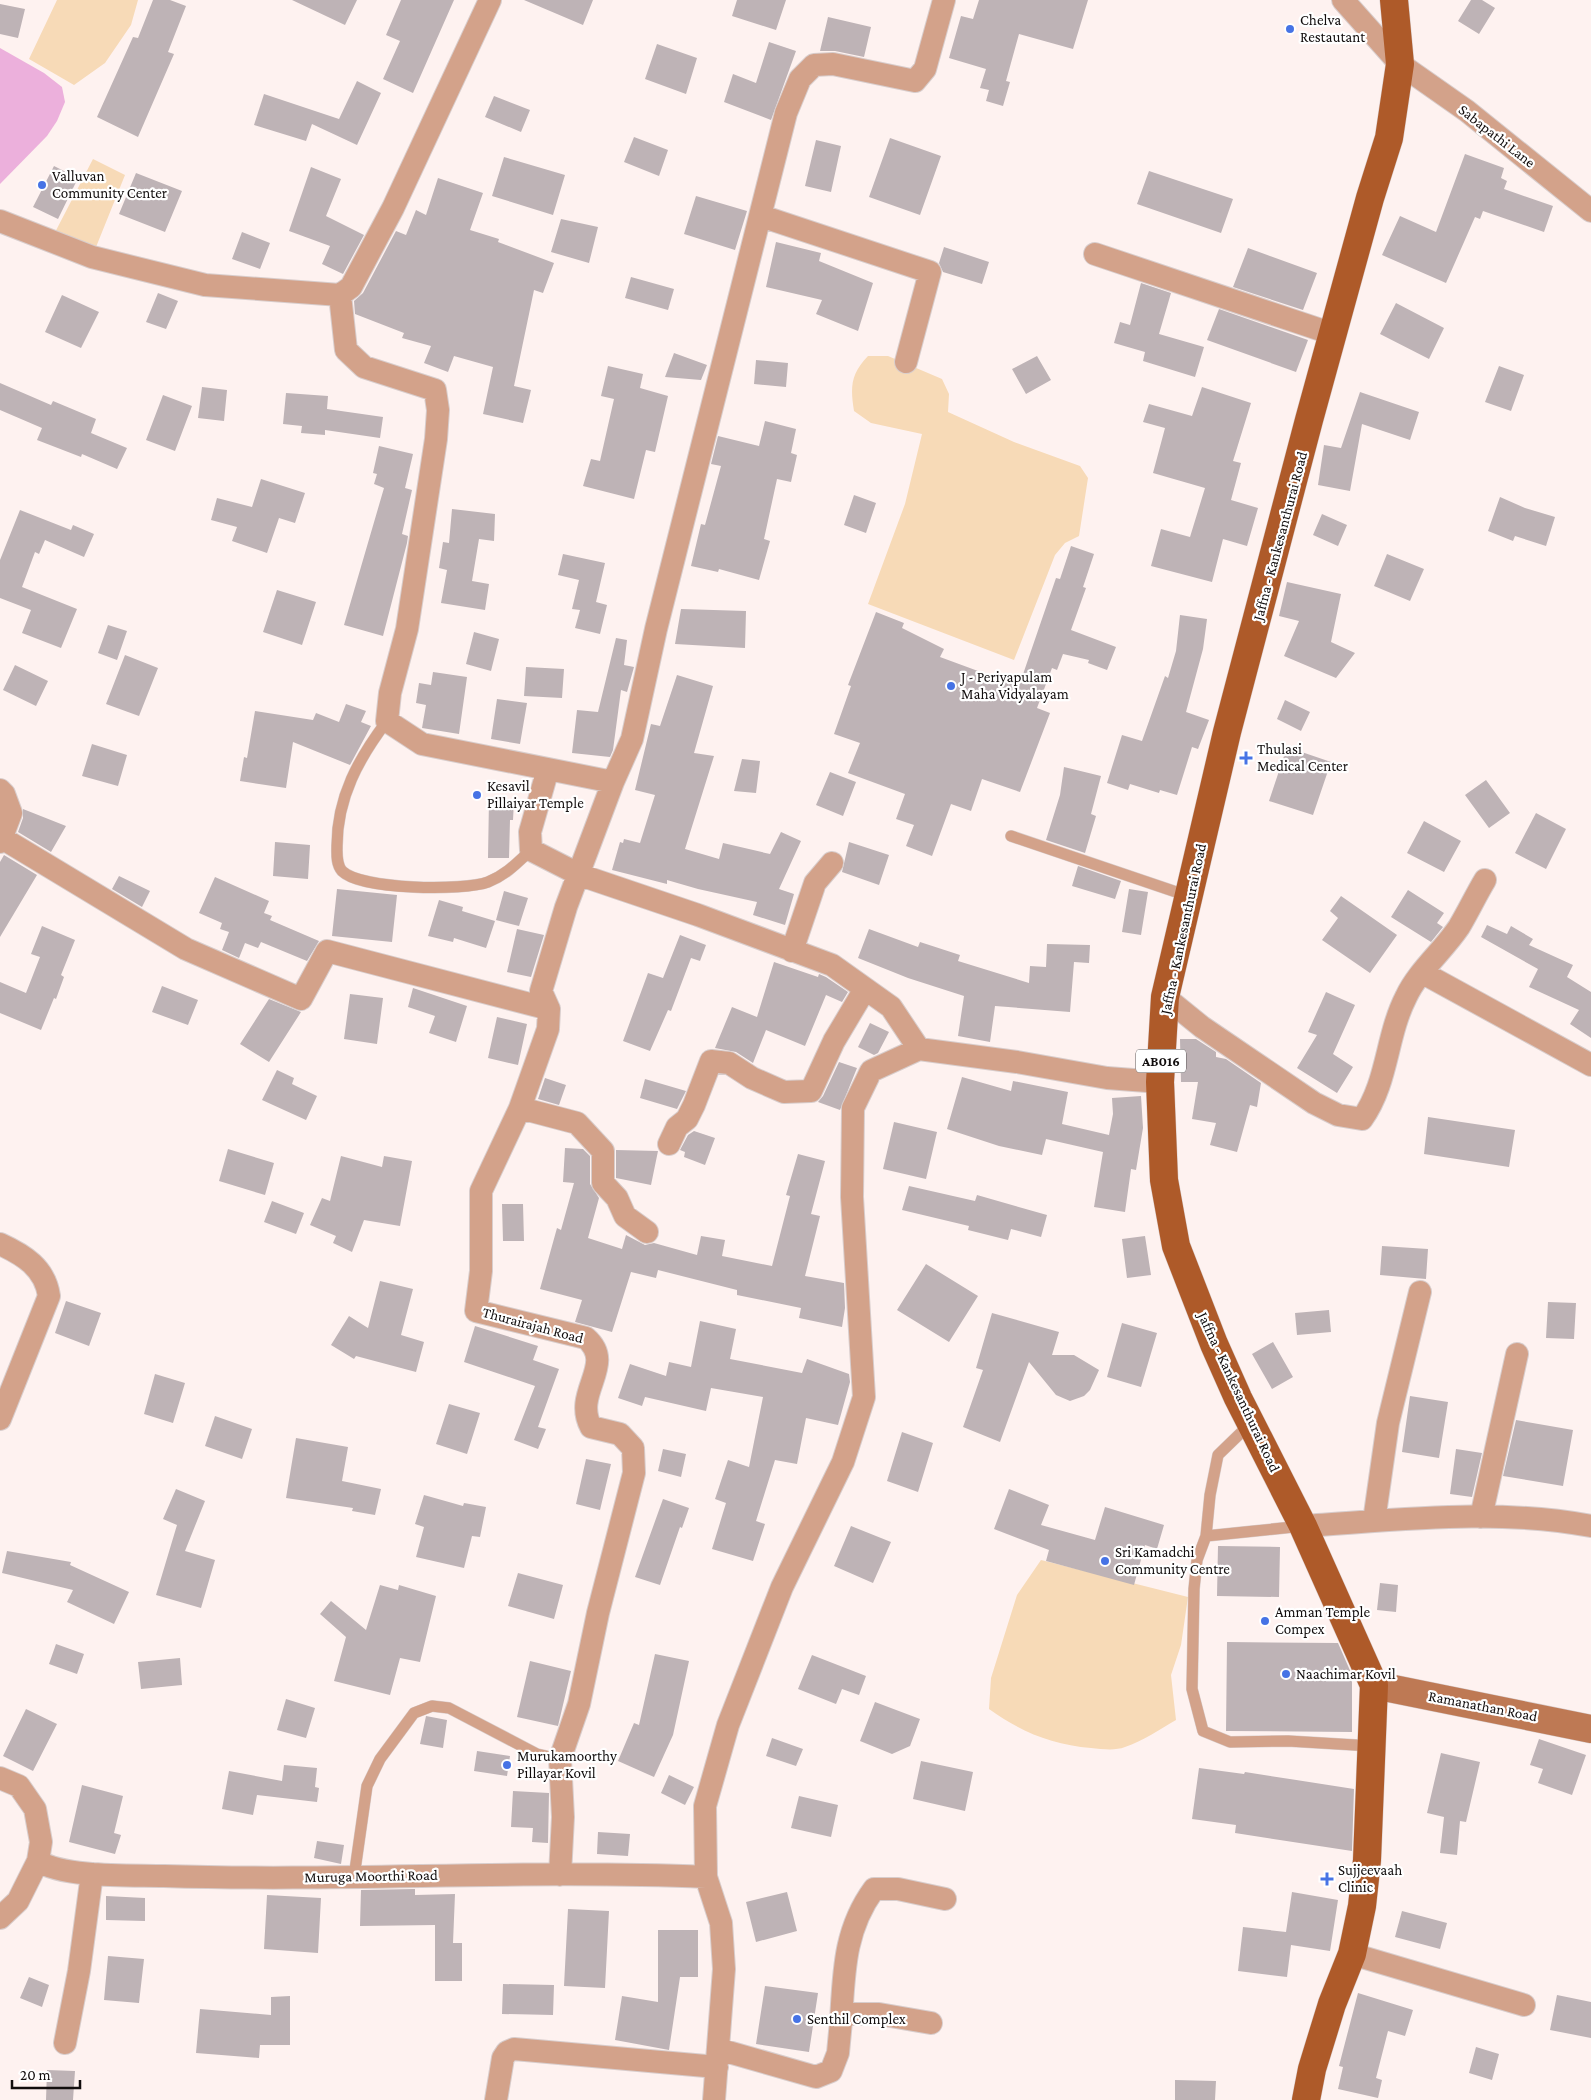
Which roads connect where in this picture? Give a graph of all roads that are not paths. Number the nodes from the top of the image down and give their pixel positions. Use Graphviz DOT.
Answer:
graph roads {
  1 [pos="490,0"];
  2 [pos="944,0"];
  3 [pos="1343,0"];
  4 [pos="1394,0"];
  5 [pos="1400,64"];
  6 [pos="1591,211"];
  7 [pos="761,216"];
  8 [pos="0,221"];
  9 [pos="1095,254"];
  10 [pos="340,295"];
  11 [pos="1333,334"];
  12 [pos="906,362"];
  13 [pos="387,721"];
  14 [pos="548,769"];
  15 [pos="613,782"];
  16 [pos="0,790"];
  17 [pos="1011,836"];
  18 [pos="1,840"];
  19 [pos="531,850"];
  20 [pos="832,863"];
  21 [pos="580,874"];
  22 [pos="1485,880"];
  23 [pos="1188,896"];
  24 [pos="792,951"];
  25 [pos="1423,973"];
  26 [pos="865,989"];
  27 [pos="1165,997"];
  28 [pos="549,1009"];
  29 [pos="919,1049"];
  30 [pos="1591,1065"];
  31 [pos="1160,1082"];
  32 [pos="520,1108"];
  33 [pos="669,1144"];
  34 [pos="647,1232"];
  35 [pos="0,1244"];
  36 [pos="1420,1292"];
  37 [pos="1517,1354"];
  38 [pos="0,1419"];
  39 [pos="1251,1423"];
  40 [pos="1481,1517"];
  41 [pos="1374,1522"];
  42 [pos="1303,1526"];
  43 [pos="1591,1526"];
  44 [pos="1206,1536"];
  45 [pos="1374,1685"];
  46 [pos="1591,1729"];
  47 [pos="1372,1746"];
  48 [pos="560,1760"];
  49 [pos="0,1778"];
  50 [pos="38,1861"];
  51 [pos="92,1874"];
  52 [pos="560,1875"];
  53 [pos="354,1877"];
  54 [pos="706,1877"];
  55 [pos="945,1899"];
  56 [pos="0,1918"];
  57 [pos="1352,1954"];
  58 [pos="1524,2005"];
  59 [pos="841,2021"];
  60 [pos="931,2023"];
  61 [pos="65,2043"];
  62 [pos="718,2058"];
  63 [pos="496,2100"];
  64 [pos="714,2100"];
  65 [pos="1306,2100"];
  1 -- 10 [label="street"];
  2 -- 7 [label="street"];
  3 -- 5 [label="street, Sabapathi Lane"];
  4 -- 5 [label="main road, Jaffna - Kankesanthurai Road / AB016"];
  5 -- 6 [label="street, Sabapathi Lane"];
  5 -- 11 [label="main road, Jaffna - Kankesanthurai Road / AB016"];
  7 -- 12 [label="street"];
  7 -- 15 [label="street"];
  8 -- 10 [label="street"];
  9 -- 11 [label="street"];
  10 -- 13 [label="street"];
  11 -- 23 [label="main road, Jaffna - Kankesanthurai Road / AB016"];
  13 -- 14 [label="street"];
  13 -- 19 [label="lane"];
  14 -- 15 [label="street"];
  14 -- 19 [label="street"];
  15 -- 21 [label="street"];
  16 -- 18 [label="street"];
  17 -- 23 [label="lane"];
  18 -- 28 [label="street"];
  19 -- 21 [label="street"];
  20 -- 24 [label="street"];
  21 -- 24 [label="street"];
  21 -- 28 [label="street"];
  22 -- 25 [label="street"];
  23 -- 27 [label="main road, Jaffna - Kankesanthurai Road / AB016"];
  24 -- 26 [label="street"];
  25 -- 27 [label="street"];
  25 -- 30 [label="street"];
  26 -- 29 [label="street"];
  26 -- 33 [label="street"];
  27 -- 31 [label="main road, Jaffna - Kankesanthurai Road / AB016"];
  28 -- 32 [label="street, Thurairajah Road"];
  29 -- 31 [label="street"];
  29 -- 54 [label="street"];
  31 -- 39 [label="main road, Jaffna - Kankesanthurai Road / AB016"];
  32 -- 34 [label="street"];
  32 -- 48 [label="street, Thurairajah Road"];
  35 -- 38 [label="street"];
  36 -- 41 [label="street"];
  37 -- 40 [label="street"];
  39 -- 42 [label="main road, Jaffna - Kankesanthurai Road / AB016"];
  39 -- 44 [label="lane"];
  40 -- 41 [label="street"];
  40 -- 43 [label="street"];
  41 -- 42 [label="street"];
  42 -- 44 [label="lane"];
  42 -- 45 [label="main road, Jaffna - Kankesanthurai Road / AB016"];
  44 -- 47 [label="lane"];
  45 -- 46 [label="main road, Ramanathan Road"];
  45 -- 47 [label="main road, Jaffna - Kankesanthurai Road / AB016"];
  47 -- 57 [label="main road, Jaffna - Kankesanthurai Road / AB016"];
  48 -- 52 [label="street"];
  48 -- 53 [label="lane"];
  49 -- 50 [label="street"];
  50 -- 51 [label="street, Muruga Moorthi Road"];
  50 -- 56 [label="street"];
  51 -- 53 [label="street, Muruga Moorthi Road"];
  51 -- 61 [label="street"];
  52 -- 53 [label="street, Muruga Moorthi Road"];
  52 -- 54 [label="street, Muruga Moorthi Road"];
  54 -- 62 [label="street"];
  55 -- 59 [label="street"];
  57 -- 58 [label="street"];
  57 -- 65 [label="main road, Jaffna - Kankesanthurai Road / AB016"];
  59 -- 60 [label="street"];
  59 -- 62 [label="street"];
  62 -- 63 [label="street"];
  62 -- 64 [label="street"];
}
